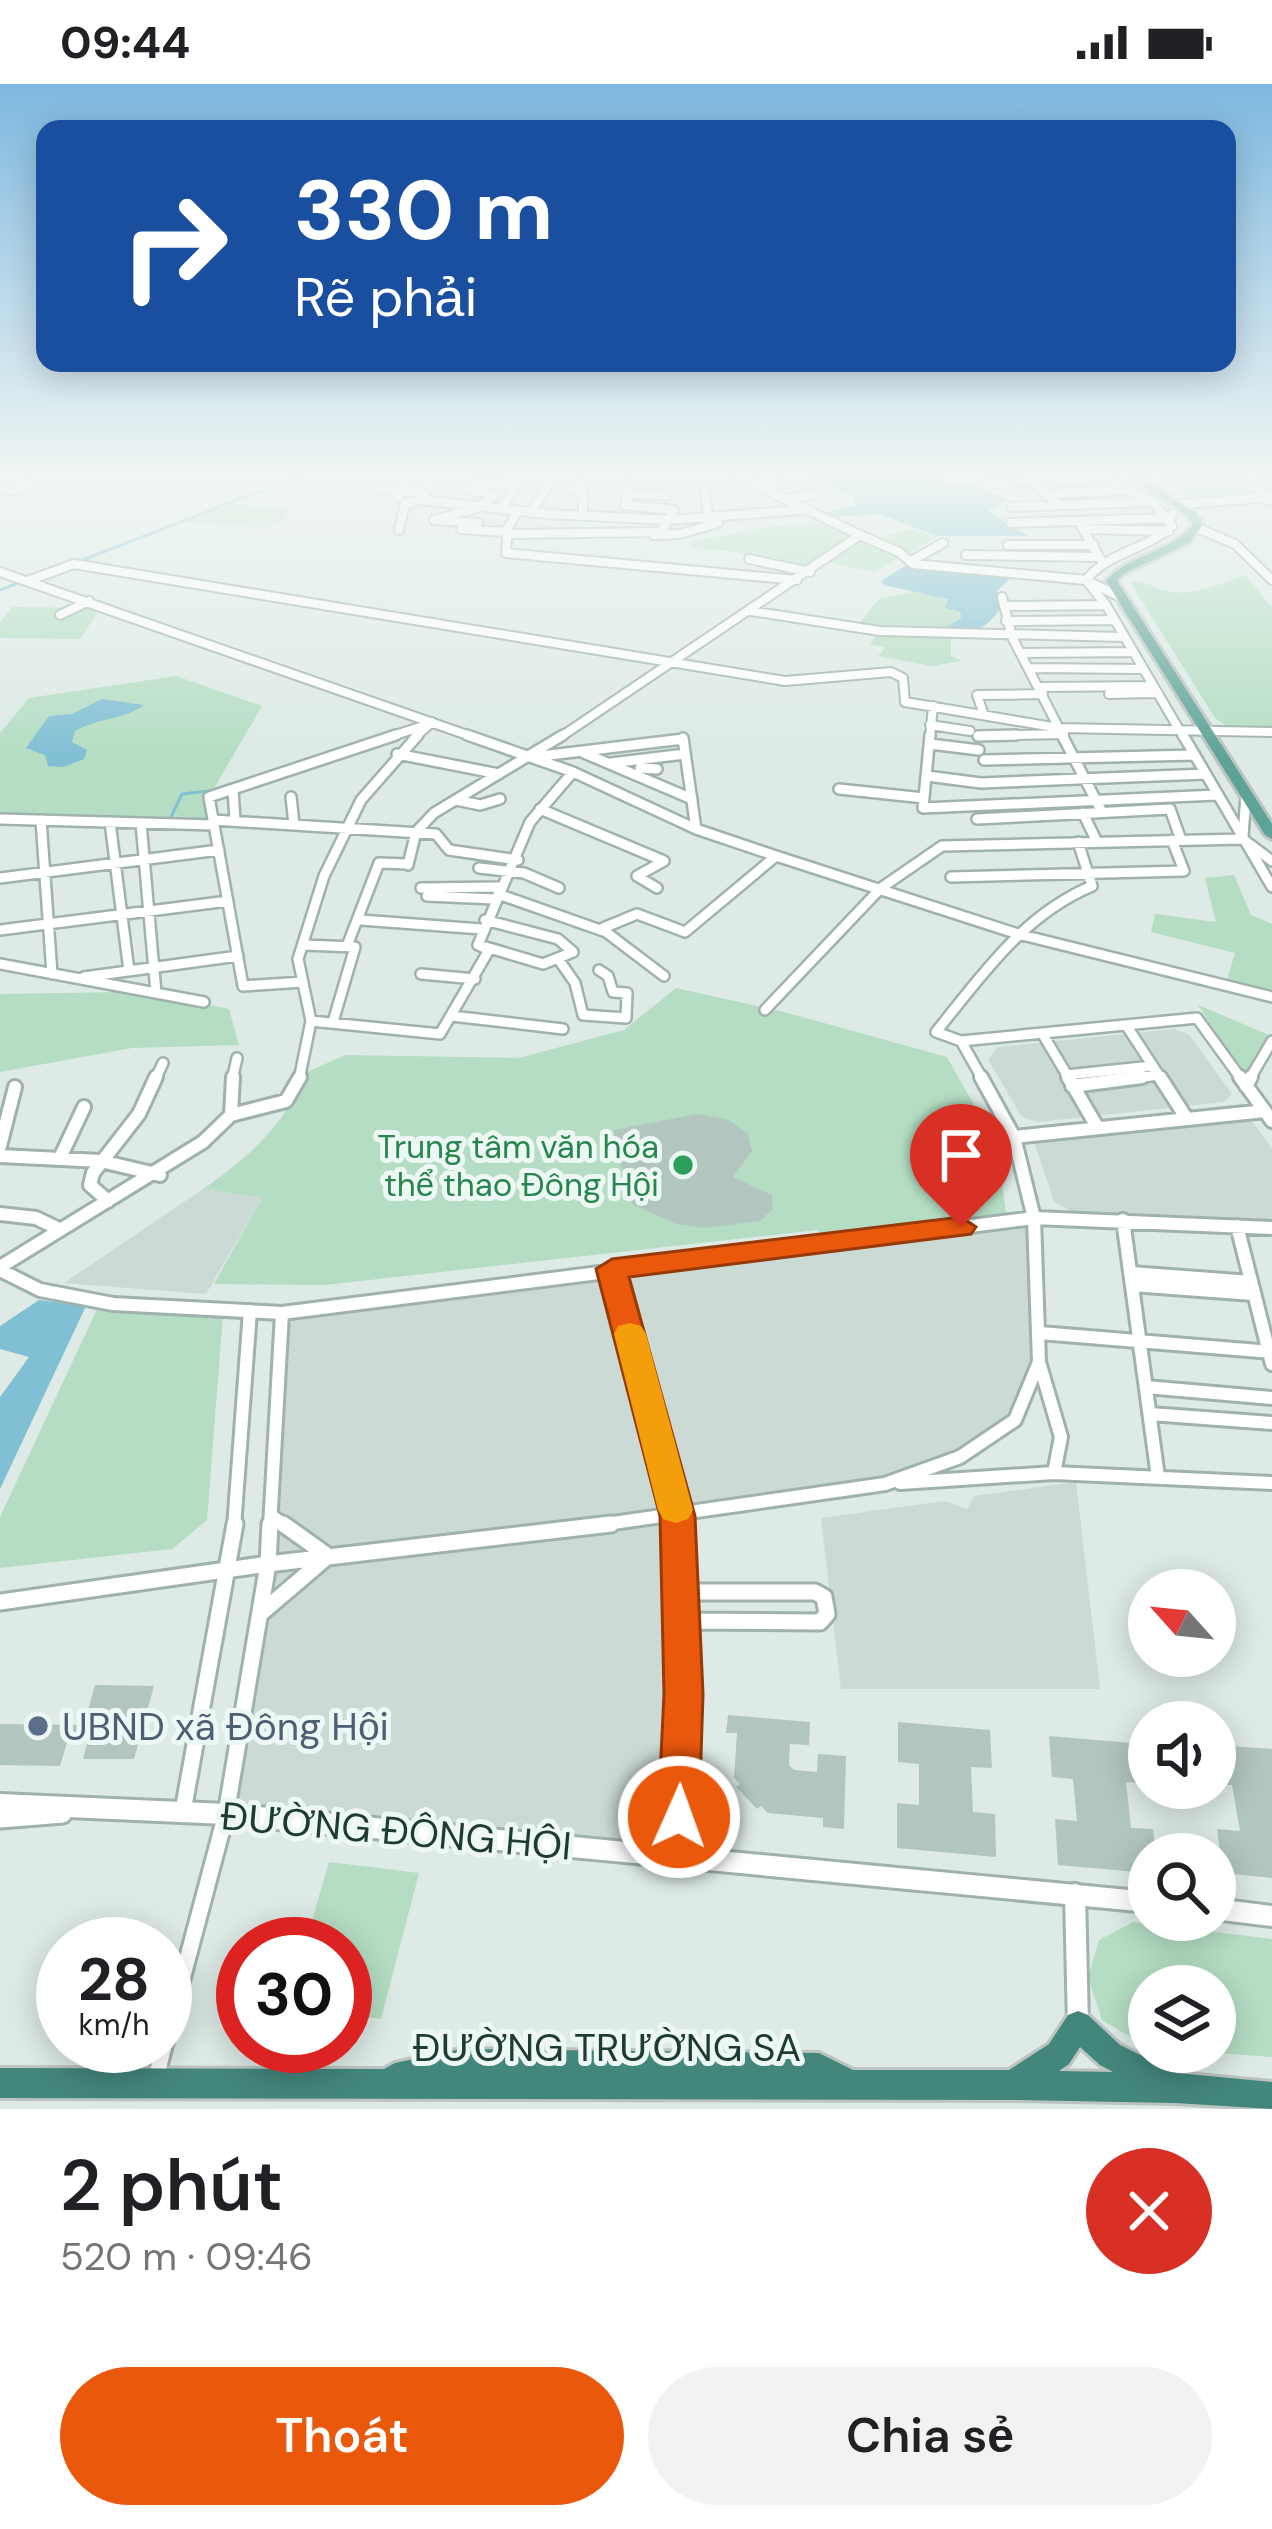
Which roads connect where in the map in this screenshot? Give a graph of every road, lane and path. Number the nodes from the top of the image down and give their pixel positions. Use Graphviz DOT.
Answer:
graph roads {
  1 [pos="59,570"];
  2 [pos="107,570"];
  3 [pos="684,570"];
  4 [pos="798,570"];
  5 [pos="814,570"];
  6 [pos="964,570"];
  7 [pos="1093,570"];
  8 [pos="1125,570"];
  9 [pos="0,572"];
  10 [pos="810,572"];
  11 [pos="1024,578"];
  12 [pos="30,580"];
  13 [pos="797,580"];
  14 [pos="1086,580"];
  15 [pos="1032,593"];
  16 [pos="1118,596"];
  17 [pos="85,602"];
  18 [pos="1106,605"];
  19 [pos="751,610"];
  20 [pos="60,615"];
  21 [pos="1113,620"];
  22 [pos="1006,621"];
  23 [pos="1012,637"];
  24 [pos="1122,637"];
  25 [pos="1021,652"];
  26 [pos="1132,652"];
  27 [pos="676,663"];
  28 [pos="1030,668"];
  29 [pos="1142,669"];
  30 [pos="1042,690"];
  31 [pos="1155,690"];
  32 [pos="1109,694"];
  33 [pos="933,706"];
  34 [pos="984,715"];
  35 [pos="429,724"];
  36 [pos="930,725"];
  37 [pos="1179,730"];
  38 [pos="1209,730"];
  39 [pos="1061,731"];
  40 [pos="1272,732"];
  41 [pos="931,744"];
  42 [pos="575,752"];
  43 [pos="397,754"];
  44 [pos="686,754"];
  45 [pos="1195,755"];
  46 [pos="530,757"];
  47 [pos="1073,758"];
  48 [pos="656,763"];
  49 [pos="635,767"];
  50 [pos="573,772"];
  51 [pos="501,774"];
  52 [pos="1206,774"];
  53 [pos="927,776"];
  54 [pos="1083,778"];
  55 [pos="658,784"];
  56 [pos="233,789"];
  57 [pos="839,789"];
  58 [pos="1246,793"];
  59 [pos="1217,795"];
  60 [pos="291,797"];
  61 [pos="924,798"];
  62 [pos="500,799"];
  63 [pos="456,800"];
  64 [pos="1095,800"];
  65 [pos="692,802"];
  66 [pos="540,809"];
  67 [pos="658,811"];
  68 [pos="1102,812"];
  69 [pos="1083,813"];
  70 [pos="0,819"];
  71 [pos="977,819"];
  72 [pos="41,820"];
  73 [pos="236,821"];
  74 [pos="110,822"];
  75 [pos="214,822"];
  76 [pos="140,823"];
  77 [pos="294,824"];
  78 [pos="345,827"];
  79 [pos="696,830"];
  80 [pos="416,832"];
  81 [pos="1272,835"];
  82 [pos="1243,839"];
  83 [pos="1176,840"];
  84 [pos="1078,842"];
  85 [pos="1097,842"];
  86 [pos="219,850"];
  87 [pos="776,856"];
  88 [pos="144,860"];
  89 [pos="518,860"];
  90 [pos="1272,861"];
  91 [pos="115,863"];
  92 [pos="479,868"];
  93 [pos="45,872"];
  94 [pos="510,872"];
  95 [pos="1090,873"];
  96 [pos="951,877"];
  97 [pos="0,878"];
  98 [pos="1272,887"];
  99 [pos="559,888"];
  100 [pos="656,888"];
  101 [pos="881,888"];
  102 [pos="424,892"];
  103 [pos="497,893"];
  104 [pos="228,901"];
  105 [pos="148,911"];
  106 [pos="122,914"];
  107 [pos="362,920"];
  108 [pos="49,924"];
  109 [pos="483,924"];
  110 [pos="603,928"];
  111 [pos="0,930"];
  112 [pos="1018,934"];
  113 [pos="304,945"];
  114 [pos="478,945"];
  115 [pos="346,946"];
  116 [pos="238,956"];
  117 [pos="559,960"];
  118 [pos="0,964"];
  119 [pos="154,968"];
  120 [pos="599,970"];
  121 [pos="129,971"];
  122 [pos="52,974"];
  123 [pos="421,974"];
  124 [pos="664,976"];
  125 [pos="75,978"];
  126 [pos="475,979"];
  127 [pos="303,982"];
  128 [pos="156,993"];
  129 [pos="1272,997"];
  130 [pos="204,1002"];
  131 [pos="765,1010"];
  132 [pos="452,1016"];
  133 [pos="310,1021"];
  134 [pos="333,1022"];
  135 [pos="1126,1025"];
  136 [pos="562,1029"];
  137 [pos="1042,1033"];
  138 [pos="1272,1041"];
  139 [pos="961,1042"];
  140 [pos="237,1058"];
  141 [pos="163,1063"];
  142 [pos="1155,1071"];
  143 [pos="1070,1081"];
  144 [pos="1246,1086"];
  145 [pos="15,1087"];
  146 [pos="84,1108"];
  147 [pos="231,1115"];
  148 [pos="1185,1116"];
  149 [pos="1268,1116"];
  150 [pos="1096,1125"];
  151 [pos="1014,1137"];
  152 [pos="0,1146"];
  153 [pos="0,1156"];
  154 [pos="60,1159"];
  155 [pos="101,1162"];
  156 [pos="160,1175"];
  157 [pos="108,1201"];
  158 [pos="0,1214"];
  159 [pos="1034,1218"];
  160 [pos="1123,1220"];
  161 [pos="1237,1226"];
  162 [pos="59,1228"];
  163 [pos="1272,1228"];
  164 [pos="0,1269"];
  165 [pos="612,1269"];
  166 [pos="1131,1279"];
  167 [pos="1252,1288"];
  168 [pos="250,1311"];
  169 [pos="282,1313"];
  170 [pos="1040,1333"];
  171 [pos="1140,1340"];
  172 [pos="1271,1356"];
  173 [pos="1039,1362"];
  174 [pos="1146,1387"];
  175 [pos="1272,1398"];
  176 [pos="1150,1414"];
  177 [pos="1272,1423"];
  178 [pos="1054,1473"];
  179 [pos="1159,1477"];
  180 [pos="1272,1483"];
  181 [pos="884,1484"];
  182 [pos="677,1516"];
  183 [pos="273,1517"];
  184 [pos="328,1556"];
  185 [pos="268,1564"];
  186 [pos="226,1572"];
  187 [pos="681,1592"];
  188 [pos="0,1602"];
  189 [pos="260,1614"];
  190 [pos="682,1621"];
  191 [pos="0,1804"];
  192 [pos="150,1809"];
  193 [pos="183,1811"];
  194 [pos="226,1814"];
  195 [pos="0,1820"];
  196 [pos="677,1858"];
  197 [pos="1075,1894"];
  198 [pos="1128,1900"];
  199 [pos="1236,1912"];
  200 [pos="1272,1916"];
  201 [pos="192,1943"];
  202 [pos="1078,2025"];
  203 [pos="0,2083"];
  204 [pos="1272,2083"];
  205 [pos="1013,2085"];
  206 [pos="1175,2088"];
  207 [pos="1223,2094"];
  208 [pos="1272,2097"];
  209 [pos="150,2098"];
  1 -- 12 [label="street"];
  2 -- 27 [label="street"];
  3 -- 13 [label="street"];
  4 -- 10 [label="street"];
  5 -- 10 [label="street"];
  6 -- 11 [label="street"];
  7 -- 14 [label="street"];
  8 -- 16 [label="main road"];
  9 -- 12 [label="street"];
  10 -- 13 [label="street"];
  11 -- 14 [label="street"];
  11 -- 15 [label="street"];
  12 -- 17 [label="street"];
  13 -- 19 [label="street"];
  14 -- 16 [label="street"];
  14 -- 18 [label="street"];
  16 -- 38 [label="main road"];
  17 -- 20 [label="street"];
  17 -- 35 [label="street"];
  18 -- 21 [label="street"];
  18 -- 22 [label="street"];
  19 -- 23 [label="street"];
  19 -- 27 [label="street"];
  21 -- 22 [label="street"];
  21 -- 24 [label="street"];
  22 -- 23 [label="street"];
  23 -- 24 [label="street"];
  23 -- 25 [label="street"];
  24 -- 26 [label="street"];
  25 -- 26 [label="street"];
  25 -- 28 [label="street"];
  26 -- 29 [label="street"];
  27 -- 33 [label="street"];
  27 -- 46 [label="street"];
  28 -- 29 [label="street"];
  28 -- 30 [label="street"];
  29 -- 31 [label="street"];
  30 -- 31 [label="street"];
  30 -- 34 [label="street"];
  30 -- 39 [label="street"];
  31 -- 32 [label="street"];
  31 -- 37 [label="street"];
  33 -- 34 [label="street"];
  33 -- 36 [label="street"];
  34 -- 39 [label="street"];
  35 -- 43 [label="street"];
  35 -- 46 [label="street"];
  35 -- 56 [label="street"];
  36 -- 39 [label="street"];
  36 -- 41 [label="street"];
  37 -- 38 [label="street"];
  37 -- 39 [label="street"];
  37 -- 45 [label="street"];
  38 -- 40 [label="street"];
  38 -- 58 [label="main road"];
  39 -- 47 [label="street"];
  41 -- 47 [label="street"];
  41 -- 53 [label="street"];
  42 -- 44 [label="street"];
  42 -- 46 [label="street"];
  42 -- 49 [label="street"];
  43 -- 51 [label="street"];
  43 -- 78 [label="street"];
  44 -- 48 [label="street"];
  44 -- 65 [label="street"];
  45 -- 47 [label="street"];
  45 -- 52 [label="street"];
  46 -- 50 [label="street"];
  46 -- 51 [label="street"];
  47 -- 54 [label="street"];
  48 -- 49 [label="street"];
  48 -- 55 [label="street"];
  49 -- 55 [label="street"];
  50 -- 66 [label="street"];
  50 -- 67 [label="street"];
  51 -- 63 [label="street"];
  52 -- 54 [label="street"];
  52 -- 59 [label="street"];
  53 -- 54 [label="street"];
  53 -- 61 [label="street"];
  54 -- 64 [label="street"];
  55 -- 65 [label="street"];
  56 -- 73 [label="street"];
  56 -- 75 [label="street"];
  57 -- 61 [label="street"];
  58 -- 81 [label="main road"];
  58 -- 82 [label="street"];
  59 -- 64 [label="street"];
  59 -- 82 [label="street"];
  60 -- 77 [label="street"];
  61 -- 64 [label="street"];
  62 -- 63 [label="street"];
  63 -- 80 [label="street"];
  64 -- 68 [label="street"];
  65 -- 67 [label="street"];
  65 -- 79 [label="street"];
  66 -- 89 [label="street"];
  66 -- 100 [label="street"];
  67 -- 79 [label="street"];
  68 -- 69 [label="street"];
  68 -- 83 [label="street"];
  69 -- 71 [label="street"];
  69 -- 85 [label="street"];
  70 -- 72 [label="street"];
  72 -- 74 [label="street"];
  72 -- 93 [label="street"];
  73 -- 75 [label="street"];
  73 -- 77 [label="street"];
  74 -- 76 [label="street"];
  74 -- 91 [label="street"];
  75 -- 76 [label="street"];
  75 -- 86 [label="street"];
  76 -- 88 [label="street"];
  77 -- 78 [label="street"];
  78 -- 80 [label="street"];
  78 -- 113 [label="street"];
  79 -- 87 [label="street"];
  80 -- 89 [label="street"];
  80 -- 115 [label="street"];
  82 -- 83 [label="street"];
  82 -- 90 [label="street"];
  82 -- 98 [label="street"];
  83 -- 85 [label="street"];
  83 -- 95 [label="street"];
  84 -- 85 [label="street"];
  84 -- 95 [label="street"];
  84 -- 101 [label="street"];
  86 -- 88 [label="street"];
  86 -- 104 [label="street"];
  87 -- 101 [label="street"];
  87 -- 110 [label="street"];
  88 -- 91 [label="street"];
  88 -- 105 [label="street"];
  89 -- 94 [label="street"];
  91 -- 93 [label="street"];
  91 -- 106 [label="street"];
  92 -- 94 [label="street"];
  93 -- 97 [label="street"];
  93 -- 108 [label="street"];
  94 -- 99 [label="street"];
  94 -- 103 [label="street"];
  95 -- 96 [label="street"];
  95 -- 112 [label="street"];
  101 -- 112 [label="street"];
  101 -- 131 [label="street"];
  102 -- 103 [label="street"];
  103 -- 109 [label="street"];
  103 -- 110 [label="street"];
  104 -- 105 [label="street"];
  104 -- 116 [label="street"];
  105 -- 106 [label="street"];
  105 -- 119 [label="street"];
  106 -- 108 [label="street"];
  106 -- 121 [label="street"];
  107 -- 109 [label="street"];
  108 -- 111 [label="street"];
  108 -- 122 [label="street"];
  109 -- 114 [label="street"];
  109 -- 117 [label="street"];
  110 -- 124 [label="street"];
  112 -- 129 [label="street"];
  112 -- 139 [label="street"];
  113 -- 115 [label="street"];
  113 -- 127 [label="street"];
  114 -- 117 [label="street"];
  114 -- 126 [label="street"];
  115 -- 134 [label="street"];
  116 -- 119 [label="street"];
  116 -- 127 [label="street"];
  117 -- 120 [label="street"];
  118 -- 122 [label="street"];
  119 -- 121 [label="street"];
  119 -- 128 [label="street"];
  121 -- 125 [label="street"];
  122 -- 125 [label="street"];
  123 -- 126 [label="street"];
  125 -- 128 [label="street"];
  126 -- 132 [label="street"];
  127 -- 133 [label="street"];
  128 -- 130 [label="street"];
  132 -- 134 [label="street"];
  132 -- 136 [label="street"];
  133 -- 134 [label="street"];
  133 -- 147 [label="street"];
  135 -- 137 [label="street"];
  135 -- 142 [label="street"];
  135 -- 144 [label="street"];
  137 -- 139 [label="street"];
  137 -- 143 [label="street"];
  138 -- 144 [label="street"];
  139 -- 151 [label="street"];
  140 -- 147 [label="street"];
  141 -- 155 [label="street"];
  142 -- 143 [label="street"];
  142 -- 148 [label="street"];
  143 -- 150 [label="street"];
  144 -- 149 [label="street"];
  145 -- 152 [label="street"];
  146 -- 154 [label="street"];
  147 -- 156 [label="street"];
  148 -- 149 [label="street"];
  148 -- 150 [label="street"];
  150 -- 151 [label="street"];
  151 -- 159 [label="street"];
  153 -- 154 [label="street"];
  154 -- 155 [label="street"];
  155 -- 156 [label="street"];
  155 -- 157 [label="street"];
  156 -- 157 [label="street"];
  157 -- 162 [label="street"];
  158 -- 162 [label="street"];
  159 -- 160 [label="street"];
  159 -- 165 [label="street"];
  159 -- 170 [label="street"];
  160 -- 161 [label="street"];
  160 -- 166 [label="street"];
  161 -- 163 [label="street"];
  161 -- 167 [label="street"];
  162 -- 164 [label="street"];
  164 -- 168 [label="street"];
  165 -- 169 [label="street"];
  165 -- 182 [label="street"];
  166 -- 167 [label="street"];
  166 -- 171 [label="street"];
  167 -- 172 [label="street"];
  168 -- 169 [label="street"];
  168 -- 186 [label="street"];
  169 -- 183 [label="street"];
  170 -- 171 [label="street"];
  170 -- 173 [label="street"];
  171 -- 172 [label="street"];
  171 -- 174 [label="street"];
  173 -- 178 [label="street"];
  173 -- 181 [label="street"];
  174 -- 175 [label="street"];
  174 -- 176 [label="street"];
  176 -- 177 [label="street"];
  176 -- 179 [label="street"];
  178 -- 179 [label="street"];
  178 -- 181 [label="street"];
  179 -- 180 [label="street"];
  181 -- 182 [label="street"];
  182 -- 184 [label="street"];
  182 -- 187 [label="street"];
  183 -- 184 [label="street"];
  183 -- 185 [label="street"];
  184 -- 185 [label="street"];
  184 -- 189 [label="street"];
  185 -- 186 [label="street"];
  185 -- 189 [label="street"];
  186 -- 188 [label="street"];
  186 -- 193 [label="street"];
  187 -- 190 [label="street"];
  187 -- 190 [label="street"];
  189 -- 194 [label="street"];
  190 -- 196 [label="street"];
  191 -- 192 [label="street, ĐƯỜNG ĐÔNG HỘI"];
  192 -- 193 [label="street, ĐƯỜNG ĐÔNG HỘI"];
  192 -- 195 [label="street"];
  193 -- 194 [label="street, ĐƯỜNG ĐÔNG HỘI"];
  194 -- 196 [label="street, ĐƯỜNG ĐÔNG HỘI"];
  194 -- 201 [label="street"];
  196 -- 197 [label="street, ĐƯỜNG ĐÔNG HỘI"];
  197 -- 198 [label="street, ĐƯỜNG ĐÔNG HỘI"];
  197 -- 202 [label="street"];
  199 -- 200 [label="street"];
  202 -- 205 [label="highway"];
  202 -- 206 [label="highway"];
  203 -- 209 [label="highway, ĐƯỜNG TRƯỜNG SA"];
  204 -- 207 [label="highway"];
  205 -- 206 [label="highway, ĐƯỜNG TRƯỜNG SA"];
  205 -- 209 [label="highway, ĐƯỜNG TRƯỜNG SA"];
  206 -- 207 [label="highway, ĐƯỜNG TRƯỜNG SA"];
  207 -- 208 [label="highway, ĐƯỜNG TRƯỜNG SA"];
}
